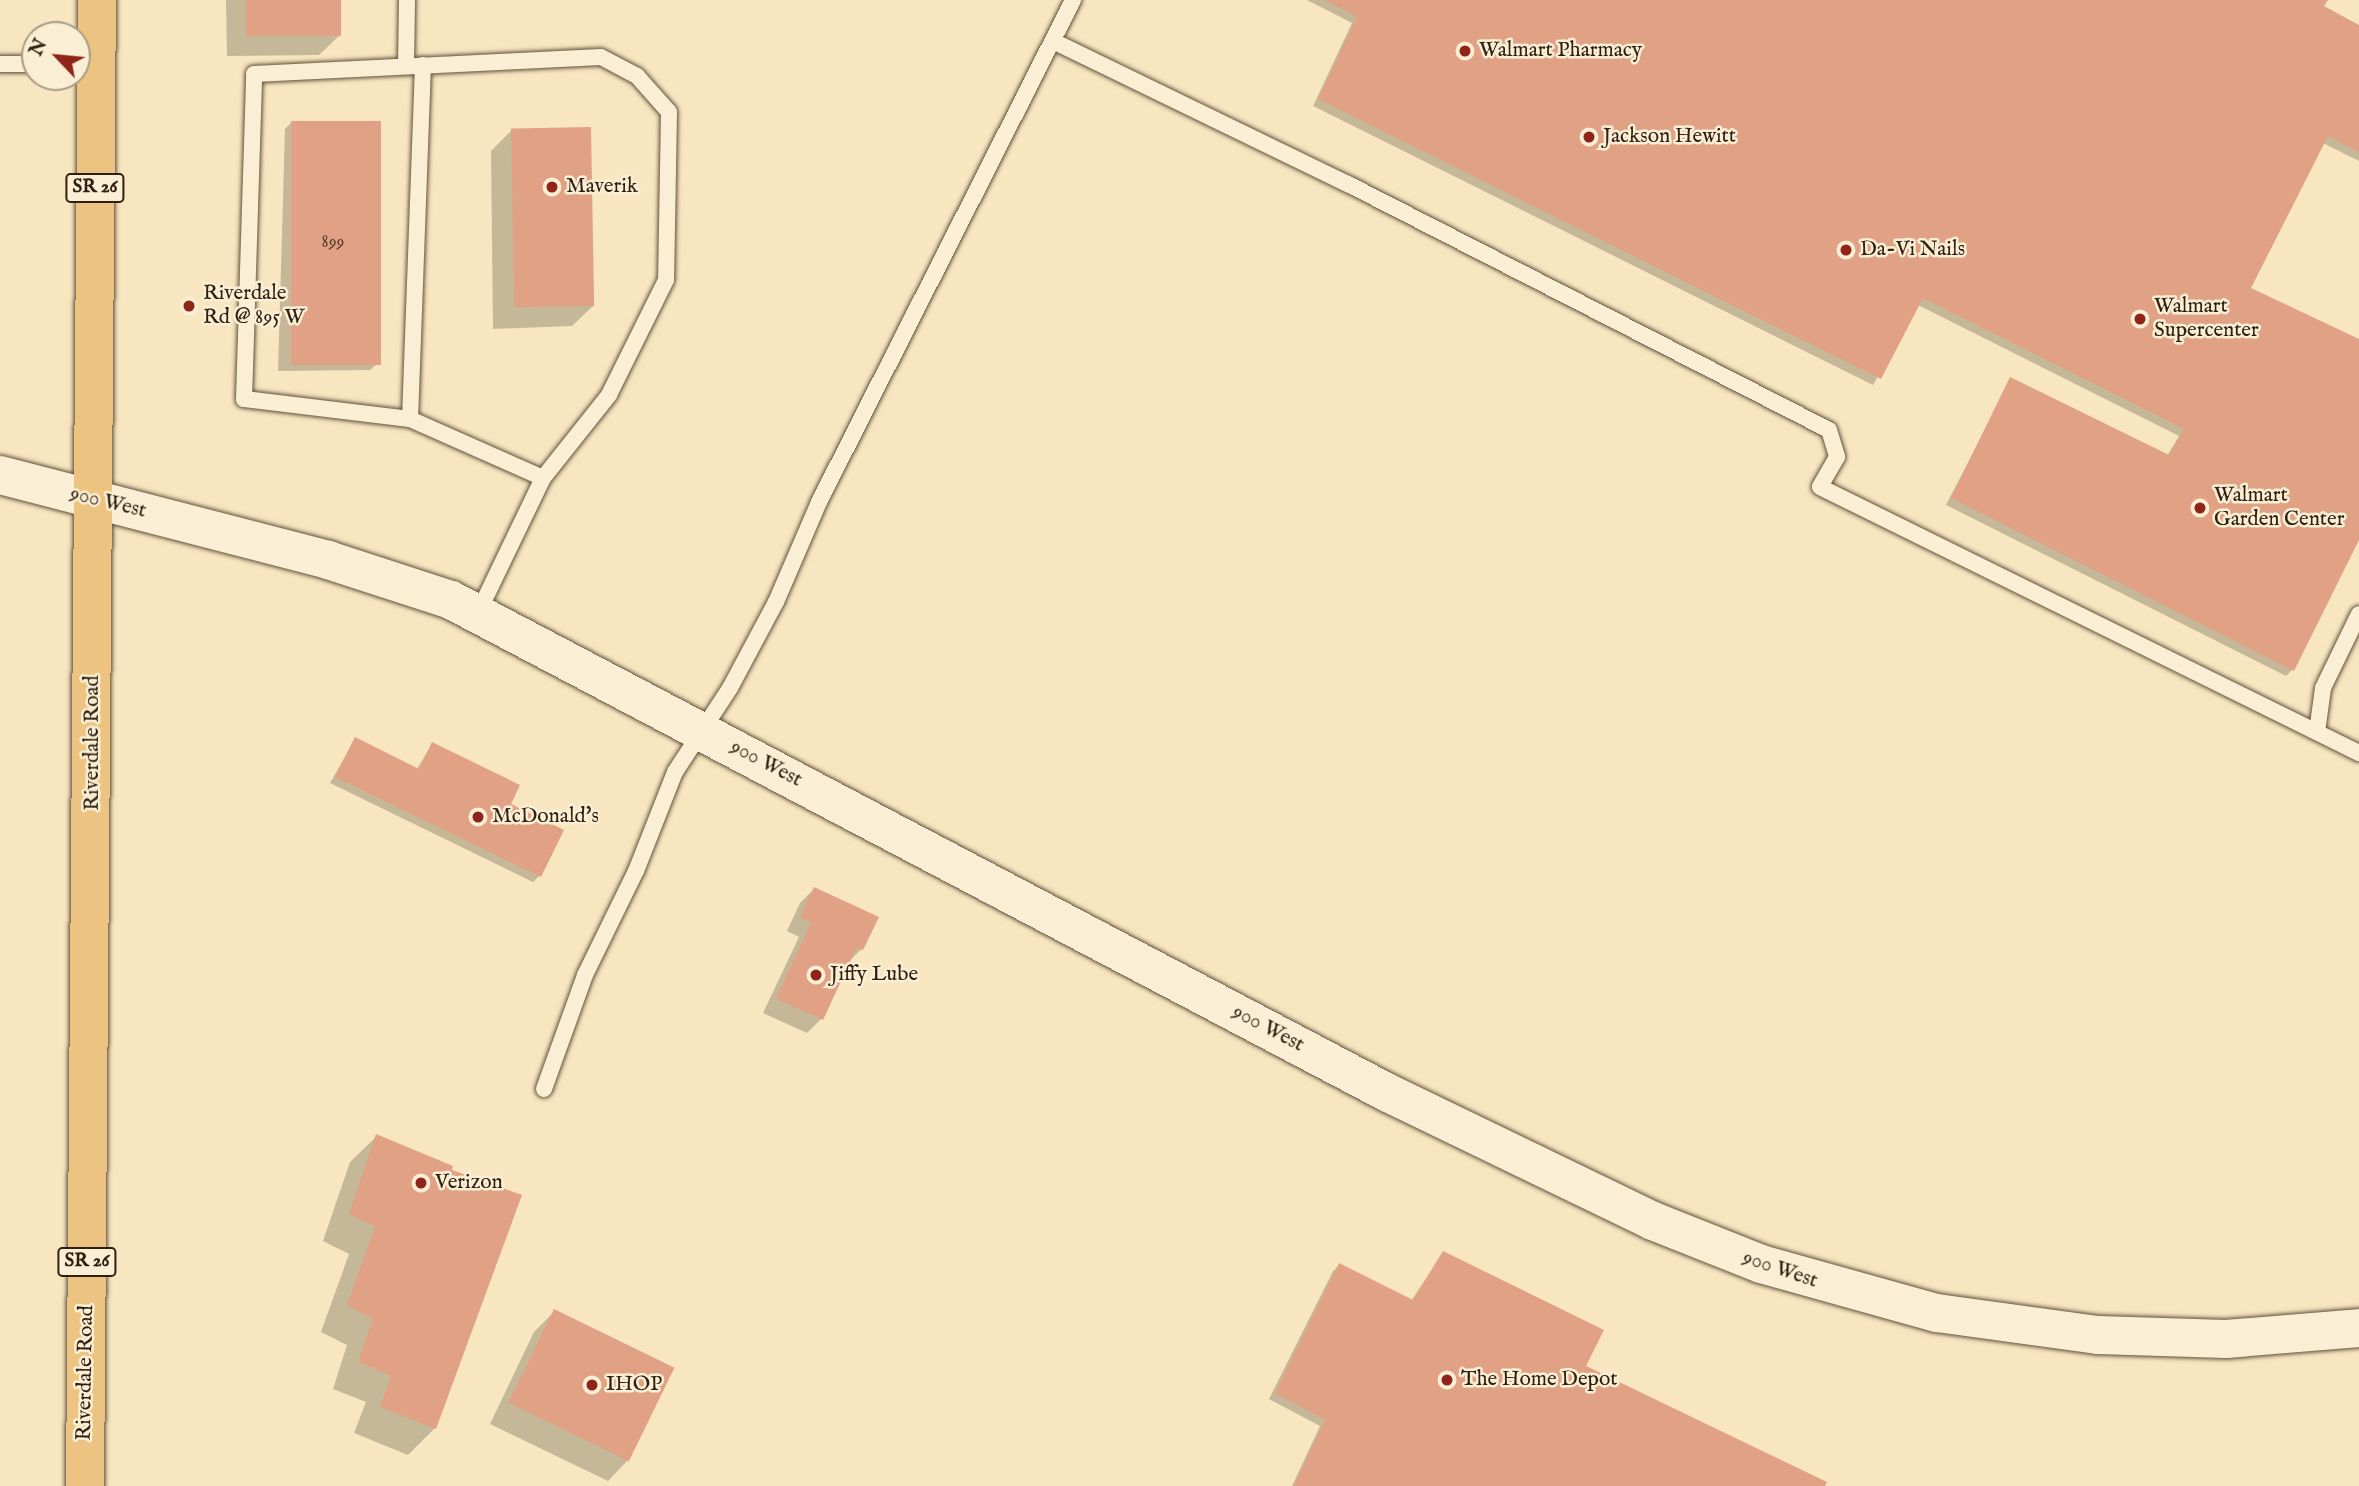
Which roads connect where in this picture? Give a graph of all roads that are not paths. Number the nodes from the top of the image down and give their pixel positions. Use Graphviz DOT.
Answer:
graph roads {
  1 [pos="96,0"];
  2 [pos="407,0"];
  3 [pos="1073,0"];
  4 [pos="91,36"];
  5 [pos="1053,41"];
  6 [pos="0,64"];
  7 [pos="21,64"];
  8 [pos="423,65"];
  9 [pos="406,66"];
  10 [pos="87,91"];
  11 [pos="410,419"];
  12 [pos="0,475"];
  13 [pos="543,478"];
  14 [pos="94,500"];
  15 [pos="478,613"];
  16 [pos="2359,614"];
  17 [pos="701,730"];
  18 [pos="2317,732"];
  19 [pos="2359,753"];
  20 [pos="544,1089"];
  21 [pos="2359,1328"];
  22 [pos="85,1486"];
  1 -- 4 [label="main road, Riverdale Road / SR 26"];
  2 -- 9 [label="lane"];
  3 -- 5 [label="lane"];
  5 -- 17 [label="lane"];
  5 -- 18 [label="lane"];
  6 -- 7 [label="lane"];
  8 -- 9 [label="lane"];
  8 -- 11 [label="lane"];
  8 -- 13 [label="lane"];
  9 -- 11 [label="lane"];
  10 -- 14 [label="main road, Riverdale Road / SR 26"];
  11 -- 13 [label="lane"];
  12 -- 14 [label="street, 900 West"];
  13 -- 15 [label="lane"];
  14 -- 15 [label="street, 900 West"];
  14 -- 22 [label="main road, Riverdale Road / SR 26"];
  15 -- 17 [label="street, 900 West"];
  16 -- 18 [label="lane"];
  17 -- 20 [label="lane"];
  17 -- 21 [label="street, 900 West"];
  18 -- 19 [label="lane"];
}
